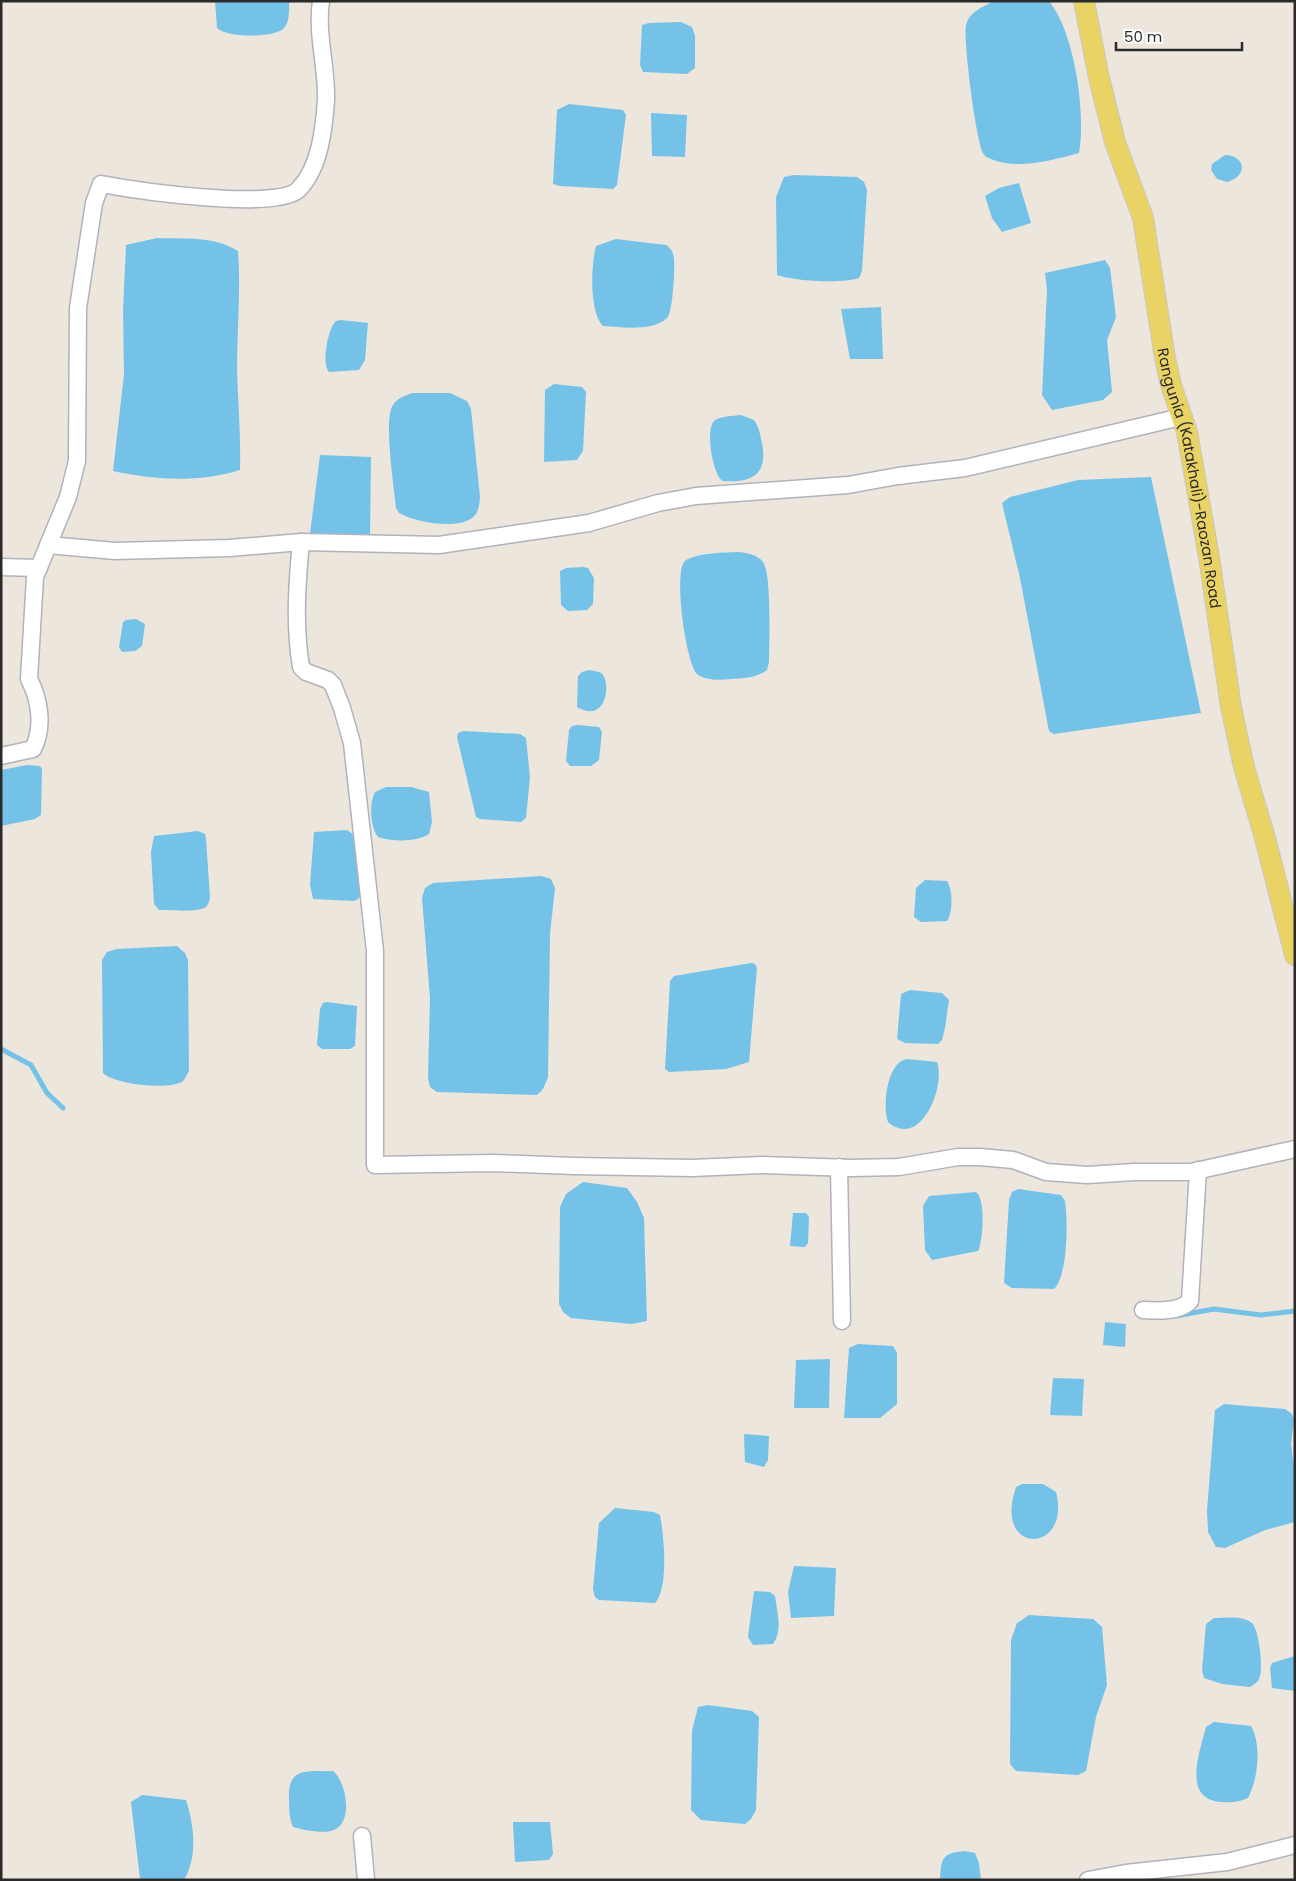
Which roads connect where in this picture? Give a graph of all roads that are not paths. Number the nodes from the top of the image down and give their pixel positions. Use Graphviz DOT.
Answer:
graph roads {
  1 [pos="321,1"];
  2 [pos="1084,1"];
  3 [pos="1182,417"];
  4 [pos="301,542"];
  5 [pos="48,545"];
  6 [pos="1,567"];
  7 [pos="39,568"];
  8 [pos="1,756"];
  9 [pos="1295,955"];
  10 [pos="1295,1149"];
  11 [pos="839,1167"];
  12 [pos="1198,1170"];
  13 [pos="1143,1310"];
  14 [pos="842,1321"];
  15 [pos="362,1836"];
  16 [pos="1295,1845"];
  17 [pos="366,1880"];
  18 [pos="1088,1880"];
  1 -- 5 [label="street"];
  2 -- 3 [label="main road, Rangunia (Katakhali)-Raozan Road"];
  3 -- 4 [label="street"];
  3 -- 9 [label="main road, Rangunia (Katakhali)-Raozan Road"];
  4 -- 5 [label="street"];
  4 -- 11 [label="street"];
  5 -- 7 [label="street"];
  6 -- 7 [label="street"];
  7 -- 8 [label="street"];
  10 -- 12 [label="street"];
  11 -- 12 [label="street"];
  11 -- 14 [label="street"];
  12 -- 13 [label="street"];
  15 -- 17 [label="street"];
  16 -- 18 [label="street"];
}
